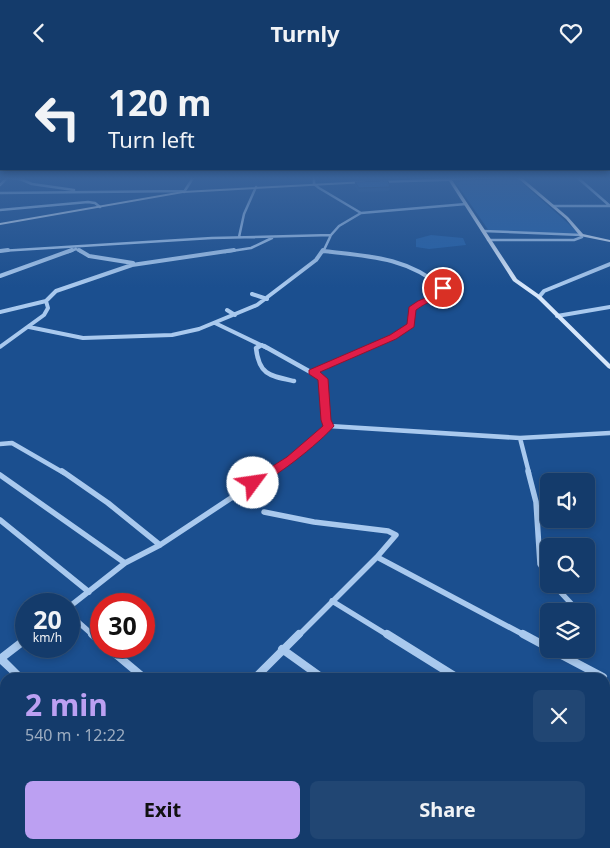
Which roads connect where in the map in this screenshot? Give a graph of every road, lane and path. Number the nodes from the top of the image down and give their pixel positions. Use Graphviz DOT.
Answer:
graph roads {
  1 [pos="53,215"];
  2 [pos="244,215"];
  3 [pos="358,215"];
  4 [pos="473,215"];
  5 [pos="562,215"];
  6 [pos="0,223"];
  7 [pos="483,231"];
  8 [pos="331,235"];
  9 [pos="584,235"];
  10 [pos="292,236"];
  11 [pos="239,237"];
  12 [pos="488,239"];
  13 [pos="610,241"];
  14 [pos="86,246"];
  15 [pos="76,249"];
  16 [pos="0,251"];
  17 [pos="323,251"];
  18 [pos="136,264"];
  19 [pos="610,264"];
  20 [pos="0,276"];
  21 [pos="252,294"];
  22 [pos="539,297"];
  23 [pos="267,299"];
  24 [pos="46,301"];
  25 [pos="610,307"];
  26 [pos="226,310"];
  27 [pos="0,313"];
  28 [pos="235,315"];
  29 [pos="557,316"];
  30 [pos="215,323"];
  31 [pos="29,327"];
  32 [pos="262,345"];
  33 [pos="0,347"];
  34 [pos="610,367"];
  35 [pos="313,372"];
  36 [pos="294,381"];
  37 [pos="329,426"];
  38 [pos="610,433"];
  39 [pos="520,438"];
  40 [pos="0,444"];
  41 [pos="0,475"];
  42 [pos="264,512"];
  43 [pos="0,520"];
  44 [pos="160,545"];
  45 [pos="377,557"];
  46 [pos="125,563"];
  47 [pos="540,564"];
  48 [pos="89,592"];
  49 [pos="561,593"];
  50 [pos="80,599"];
  51 [pos="332,601"];
  52 [pos="571,603"];
  53 [pos="80,624"];
  54 [pos="90,633"];
  55 [pos="540,644"];
  56 [pos="15,647"];
  57 [pos="282,649"];
  58 [pos="0,658"];
  59 [pos="120,658"];
  60 [pos="566,658"];
  61 [pos="15,673"];
  62 [pos="138,673"];
  63 [pos="260,673"];
  64 [pos="316,673"];
  65 [pos="449,673"];
  66 [pos="595,673"];
  1 -- 6 [label="main road"];
  2 -- 11 [label="street"];
  3 -- 8 [label="street"];
  4 -- 7 [label="main road"];
  5 -- 9 [label="main road"];
  7 -- 9 [label="street"];
  7 -- 12 [label="main road"];
  8 -- 10 [label="street"];
  8 -- 17 [label="street"];
  9 -- 12 [label="street"];
  9 -- 13 [label="main road"];
  10 -- 11 [label="street"];
  10 -- 18 [label="street"];
  11 -- 14 [label="street"];
  12 -- 22 [label="main road"];
  14 -- 15 [label="street"];
  14 -- 16 [label="street"];
  15 -- 18 [label="street"];
  15 -- 20 [label="street"];
  17 -- 23 [label="street"];
  17 -- 35 [label="street"];
  18 -- 24 [label="street"];
  19 -- 22 [label="street"];
  21 -- 23 [label="street"];
  22 -- 29 [label="main road"];
  23 -- 28 [label="street"];
  24 -- 27 [label="street"];
  24 -- 31 [label="street"];
  25 -- 29 [label="street"];
  26 -- 28 [label="street"];
  28 -- 30 [label="street"];
  29 -- 34 [label="main road"];
  30 -- 31 [label="street"];
  30 -- 32 [label="street"];
  31 -- 33 [label="street"];
  32 -- 35 [label="street"];
  32 -- 36 [label="street"];
  35 -- 37 [label="street"];
  37 -- 39 [label="street"];
  37 -- 44 [label="street"];
  38 -- 39 [label="street"];
  39 -- 47 [label="street"];
  40 -- 44 [label="street"];
  41 -- 46 [label="street"];
  42 -- 45 [label="street"];
  43 -- 48 [label="street"];
  44 -- 46 [label="street"];
  45 -- 51 [label="street"];
  45 -- 55 [label="street"];
  46 -- 48 [label="street"];
  48 -- 50 [label="street"];
  49 -- 52 [label="street"];
  51 -- 57 [label="street"];
  51 -- 65 [label="street"];
  53 -- 54 [label="street"];
  56 -- 58 [label="street"];
  57 -- 63 [label="street"];
  57 -- 64 [label="street"];
  58 -- 61 [label="street"];
  59 -- 62 [label="street"];
  60 -- 66 [label="street"];
}
